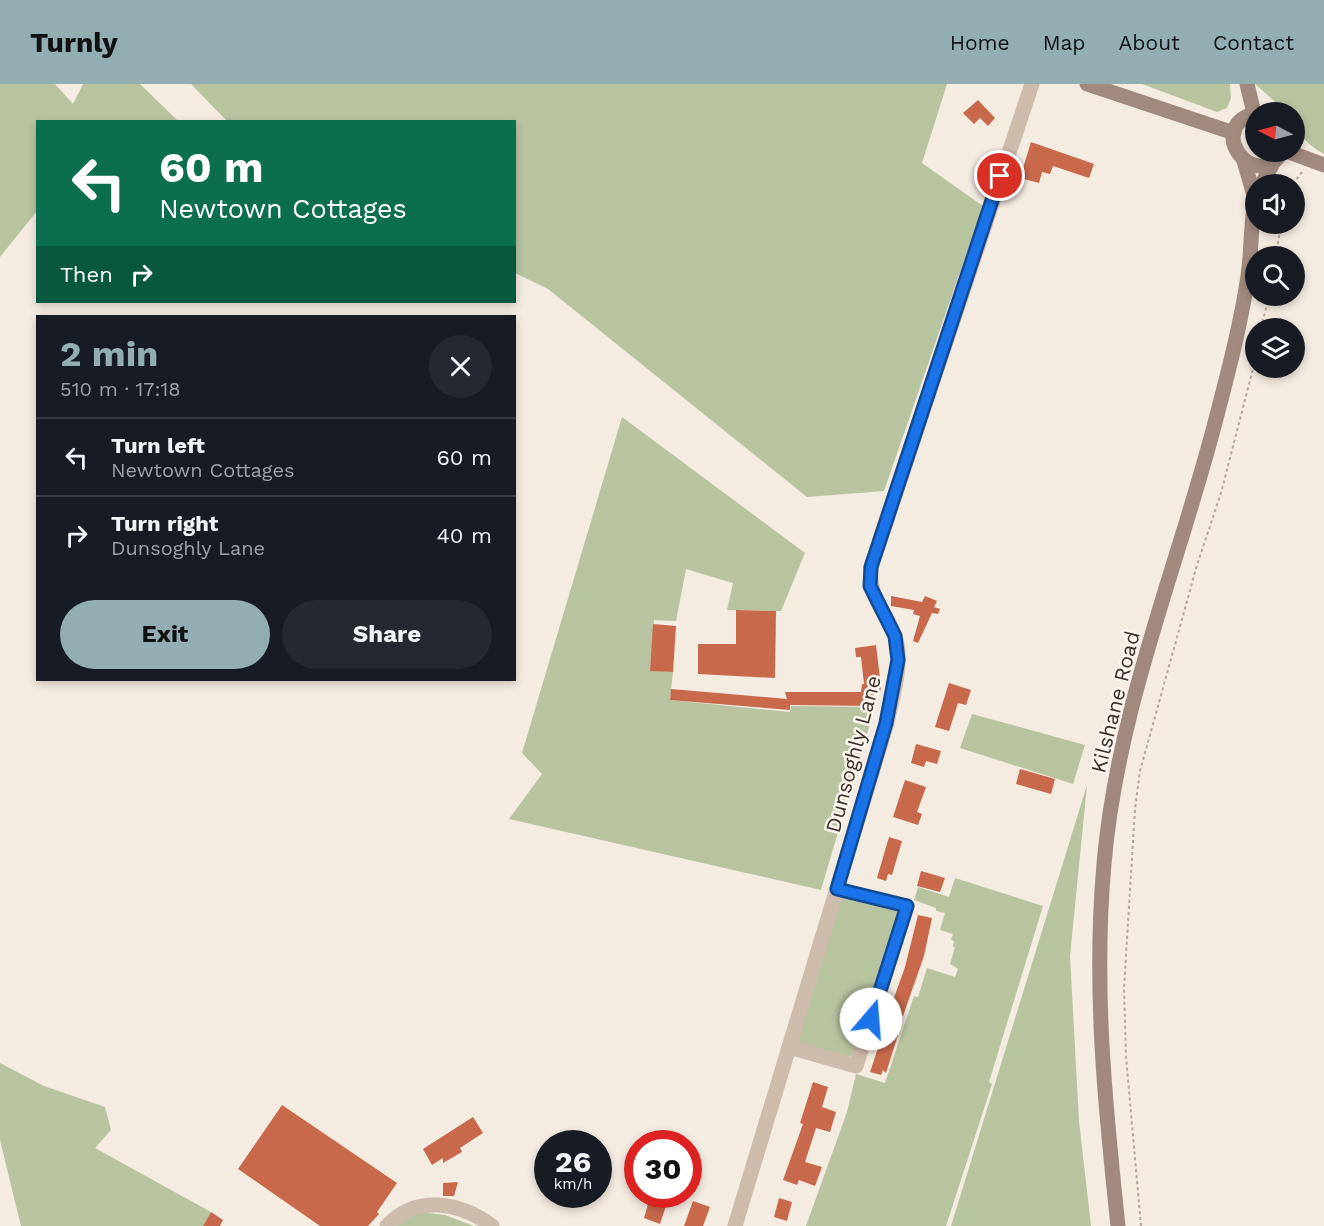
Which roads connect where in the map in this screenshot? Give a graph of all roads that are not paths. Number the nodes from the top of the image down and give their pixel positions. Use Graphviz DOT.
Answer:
graph roads {
  1 [pos="1087,84"];
  2 [pos="1247,84"];
  3 [pos="1030,88"];
  4 [pos="1252,102"];
  5 [pos="1245,118"];
  6 [pos="1234,133"];
  7 [pos="1305,158"];
  8 [pos="1244,161"];
  9 [pos="1248,162"];
  10 [pos="1265,162"];
  11 [pos="1324,165"];
  12 [pos="1248,174"];
  13 [pos="1252,234"];
  14 [pos="837,889"];
  15 [pos="789,1047"];
  16 [pos="387,1226"];
  17 [pos="492,1226"];
  18 [pos="735,1226"];
  19 [pos="1118,1226"];
  1 -- 6 [label="street"];
  2 -- 4 [label="street"];
  3 -- 14 [label="street, Dunsoghly Lane"];
  5 -- 6 [label="street"];
  6 -- 8 [label="street, Kilshane Road"];
  7 -- 11 [label="street"];
  8 -- 12 [label="street, Kilshane Road"];
  9 -- 10 [label="street"];
  13 -- 19 [label="street, Kilshane Road"];
  14 -- 15 [label="street, Dunsoghly Lane"];
  14 -- 15 [label="street"];
  15 -- 18 [label="street, Dunsoghly Lane"];
  16 -- 17 [label="street"];
}
